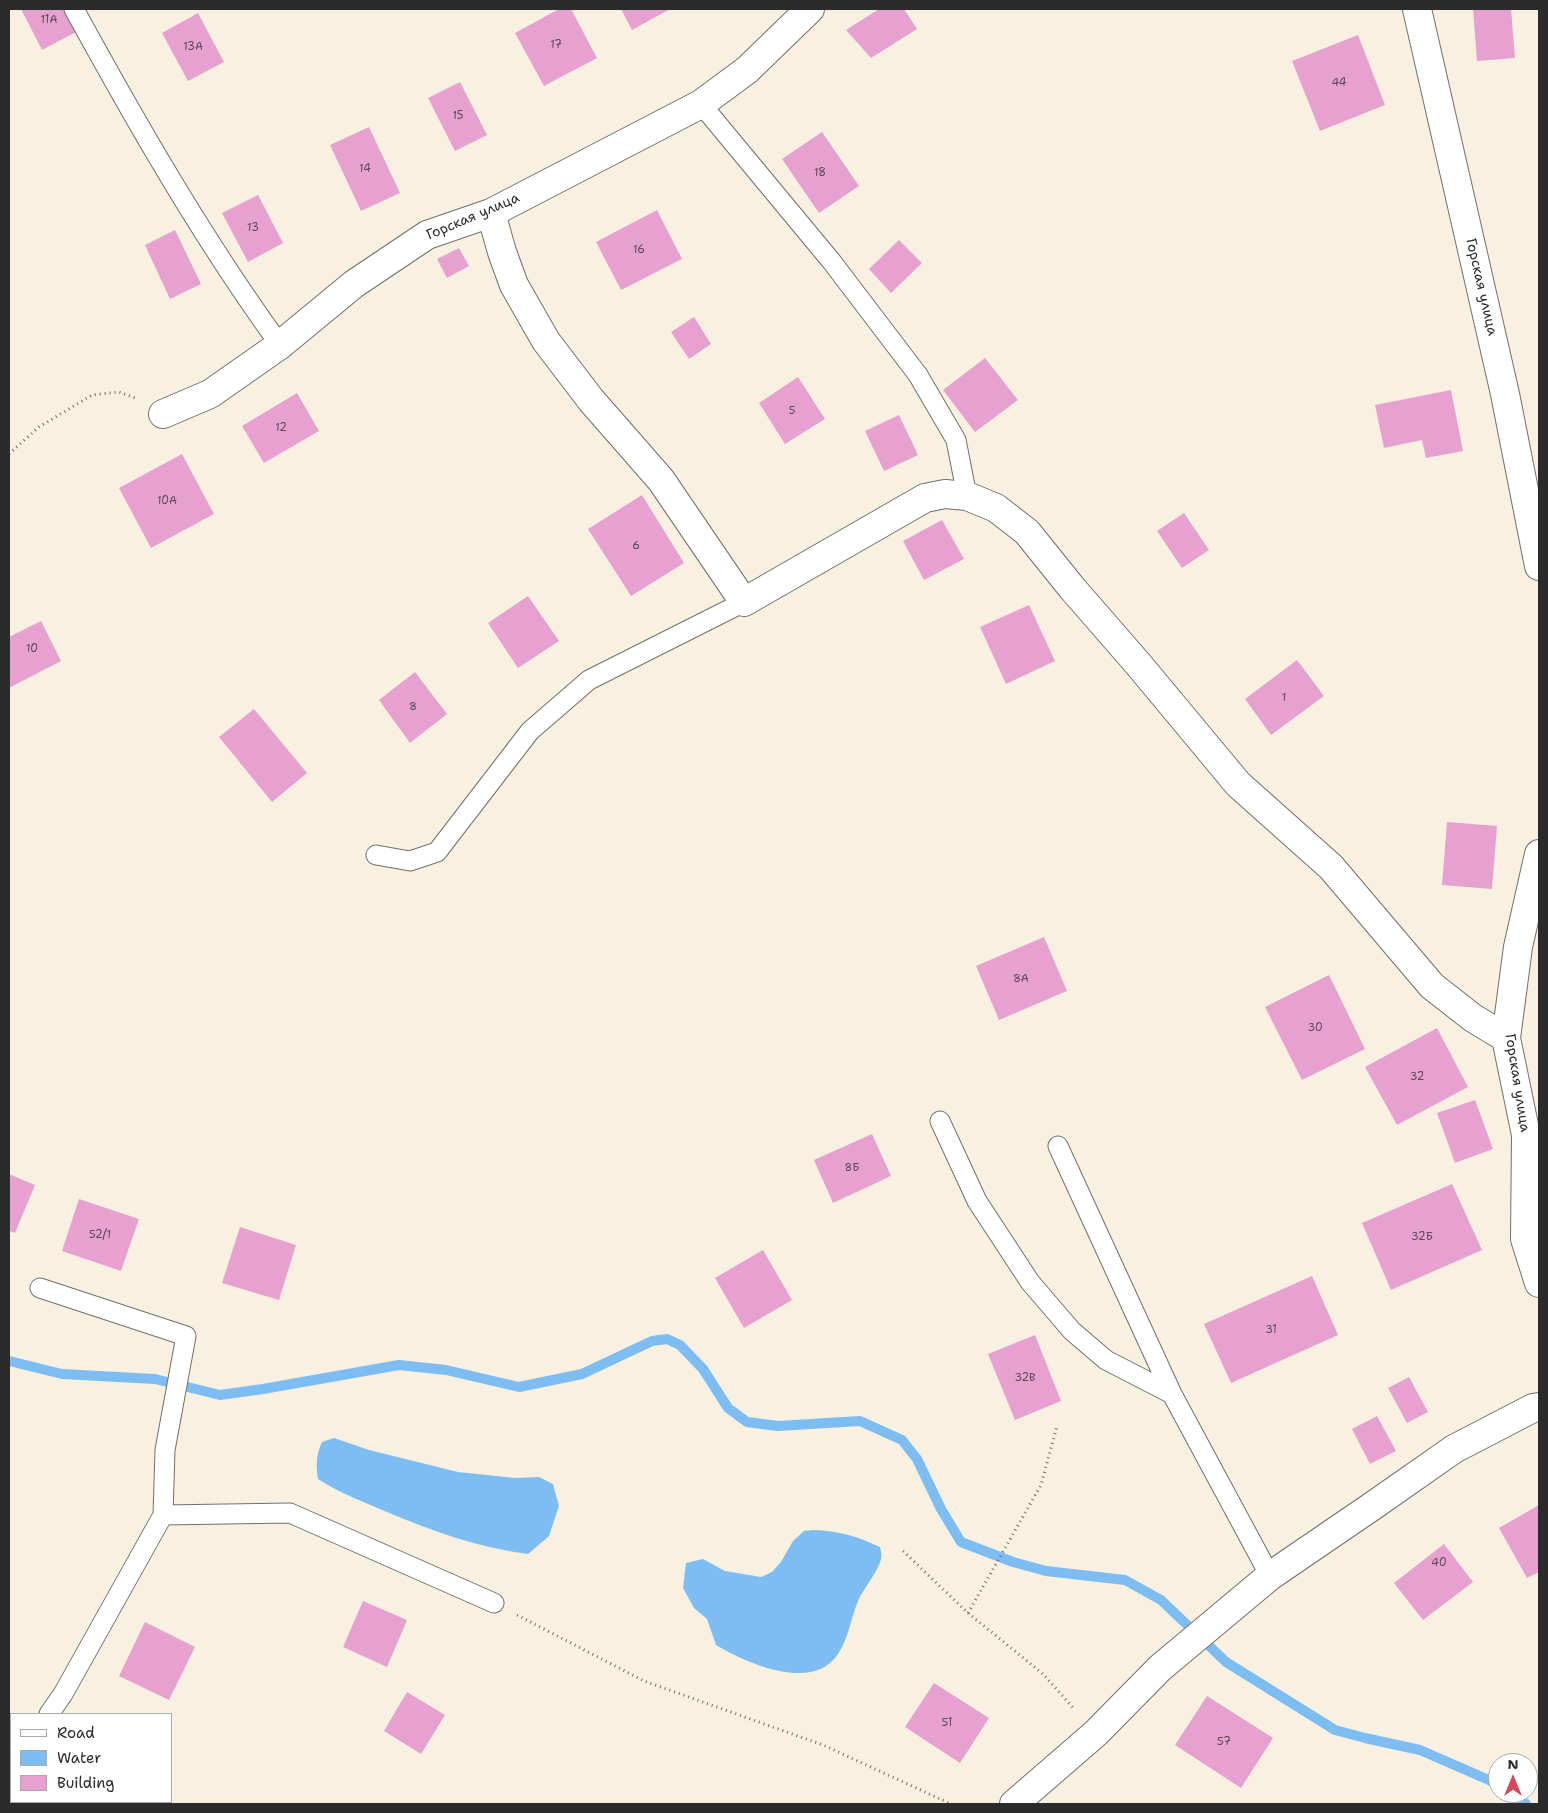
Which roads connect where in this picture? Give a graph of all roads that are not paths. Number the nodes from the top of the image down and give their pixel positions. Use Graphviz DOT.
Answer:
graph roads {
  1 [pos="74,9"];
  2 [pos="810,9"];
  3 [pos="1417,9"];
  4 [pos="701,104"];
  5 [pos="491,213"];
  6 [pos="280,345"];
  7 [pos="163,414"];
  8 [pos="967,496"];
  9 [pos="1539,566"];
  10 [pos="744,602"];
  11 [pos="1539,854"];
  12 [pos="376,855"];
  13 [pos="1506,1038"];
  14 [pos="940,1121"];
  15 [pos="1058,1146"];
  16 [pos="1539,1282"];
  17 [pos="40,1288"];
  18 [pos="1172,1394"];
  19 [pos="1539,1406"];
  20 [pos="163,1515"];
  21 [pos="1270,1576"];
  22 [pos="494,1603"];
  23 [pos="50,1713"];
  24 [pos="1014,1804"];
  1 -- 6 [label="lane"];
  2 -- 4 [label="street, Горская улица"];
  3 -- 9 [label="street, Горская улица"];
  4 -- 5 [label="street, Горская улица"];
  4 -- 8 [label="lane"];
  5 -- 6 [label="street, Горская улица"];
  5 -- 10 [label="street"];
  6 -- 7 [label="street, Горская улица"];
  8 -- 10 [label="street"];
  8 -- 13 [label="street"];
  10 -- 12 [label="lane"];
  11 -- 13 [label="street, Горская улица"];
  13 -- 16 [label="street, Горская улица"];
  14 -- 18 [label="lane"];
  15 -- 18 [label="lane"];
  17 -- 20 [label="lane"];
  18 -- 21 [label="lane"];
  19 -- 21 [label="street"];
  20 -- 22 [label="lane"];
  20 -- 23 [label="lane"];
  21 -- 24 [label="street"];
}
